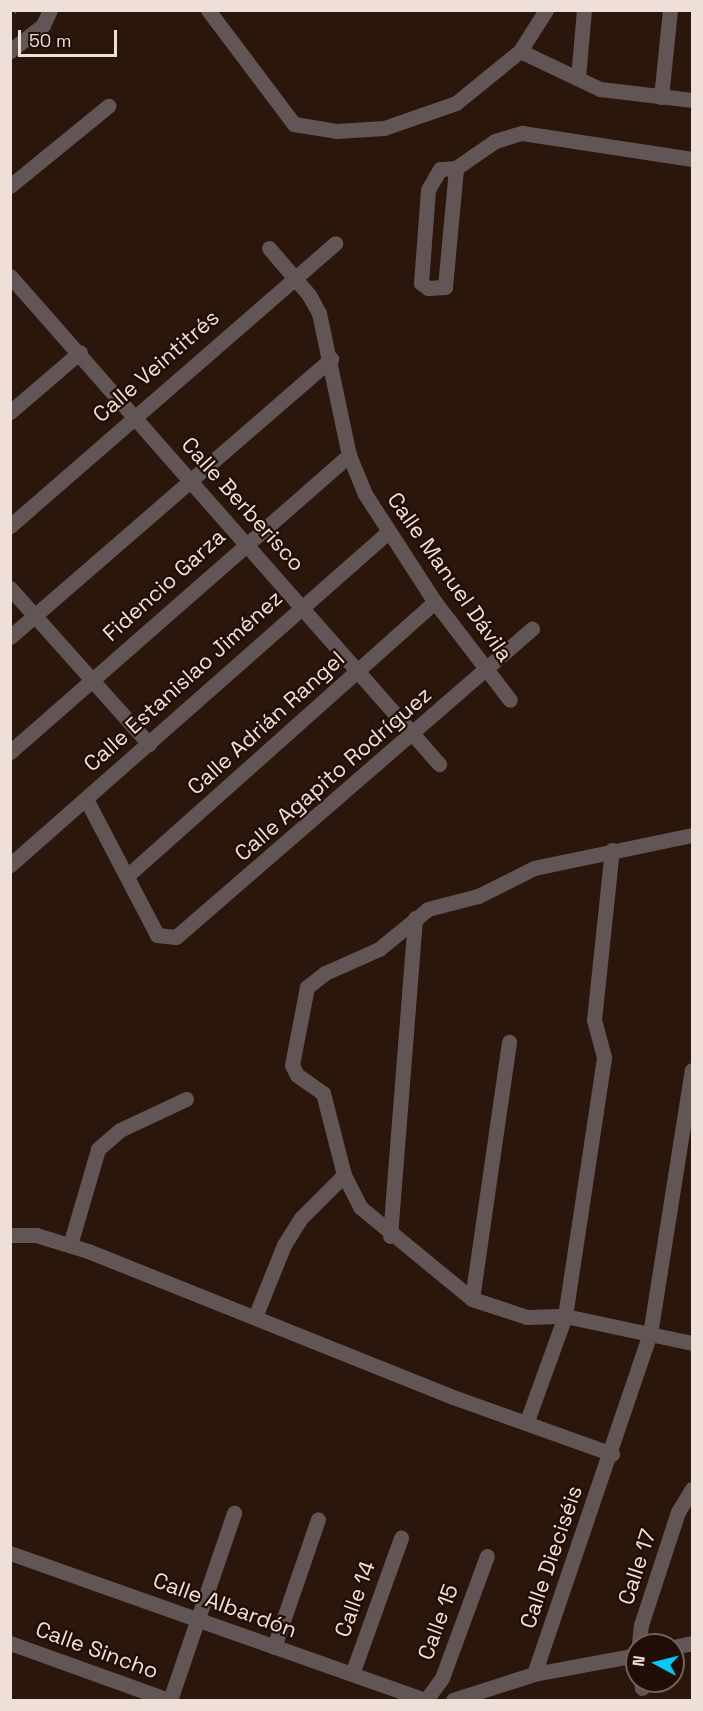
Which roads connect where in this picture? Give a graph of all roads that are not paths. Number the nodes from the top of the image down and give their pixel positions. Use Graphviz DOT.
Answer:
graph roads {
  1 [pos="50,10"];
  2 [pos="208,10"];
  3 [pos="546,10"];
  4 [pos="584,10"];
  5 [pos="670,10"];
  6 [pos="10,51"];
  7 [pos="520,51"];
  8 [pos="578,78"];
  9 [pos="661,97"];
  10 [pos="693,100"];
  11 [pos="108,106"];
  12 [pos="693,159"];
  13 [pos="456,168"];
  14 [pos="10,186"];
  15 [pos="335,243"];
  16 [pos="269,248"];
  17 [pos="10,276"];
  18 [pos="293,276"];
  19 [pos="16,293"];
  20 [pos="80,352"];
  21 [pos="331,359"];
  22 [pos="10,412"];
  23 [pos="133,417"];
  24 [pos="349,455"];
  25 [pos="190,477"];
  26 [pos="10,526"];
  27 [pos="387,533"];
  28 [pos="246,541"];
  29 [pos="10,588"];
  30 [pos="435,602"];
  31 [pos="302,604"];
  32 [pos="34,616"];
  33 [pos="532,629"];
  34 [pos="10,637"];
  35 [pos="487,671"];
  36 [pos="356,672"];
  37 [pos="90,682"];
  38 [pos="510,700"];
  39 [pos="412,736"];
  40 [pos="149,744"];
  41 [pos="10,752"];
  42 [pos="439,764"];
  43 [pos="86,799"];
  44 [pos="693,835"];
  45 [pos="612,850"];
  46 [pos="10,865"];
  47 [pos="127,876"];
  48 [pos="415,918"];
  49 [pos="509,1042"];
  50 [pos="693,1070"];
  51 [pos="186,1099"];
  52 [pos="344,1175"];
  53 [pos="10,1235"];
  54 [pos="390,1236"];
  55 [pos="70,1245"];
  56 [pos="472,1299"];
  57 [pos="565,1316"];
  58 [pos="255,1317"];
  59 [pos="650,1334"];
  60 [pos="693,1343"];
  61 [pos="527,1421"];
  62 [pos="612,1454"];
  63 [pos="693,1489"];
  64 [pos="234,1513"];
  65 [pos="318,1519"];
  66 [pos="401,1538"];
  67 [pos="10,1553"];
  68 [pos="487,1556"];
  69 [pos="199,1620"];
  70 [pos="644,1633"];
  71 [pos="10,1643"];
  72 [pos="274,1647"];
  73 [pos="625,1660"];
  74 [pos="352,1674"];
  75 [pos="534,1674"];
  76 [pos="169,1701"];
  77 [pos="425,1701"];
  78 [pos="453,1701"];
  1 -- 6 [label="street"];
  2 -- 7 [label="street"];
  3 -- 7 [label="street"];
  4 -- 8 [label="street"];
  5 -- 9 [label="street"];
  7 -- 8 [label="street"];
  8 -- 9 [label="street"];
  9 -- 10 [label="street"];
  11 -- 14 [label="street"];
  12 -- 13 [label="street"];
  13 -- 13 [label="street"];
  15 -- 18 [label="street, Calle Veintitrés"];
  16 -- 18 [label="street, Calle Manuel Dávila"];
  17 -- 19 [label="street, Calle Berberisco"];
  18 -- 21 [label="street, Calle Manuel Dávila"];
  18 -- 23 [label="street, Calle Veintitrés"];
  19 -- 20 [label="street, Calle Berberisco"];
  20 -- 22 [label="street"];
  20 -- 23 [label="street, Calle Berberisco"];
  21 -- 24 [label="street, Calle Manuel Dávila"];
  21 -- 25 [label="street"];
  23 -- 25 [label="street, Calle Berberisco"];
  23 -- 26 [label="street, Calle Veintitrés"];
  24 -- 27 [label="street, Calle Manuel Dávila"];
  24 -- 28 [label="street, Fidencio Garza"];
  25 -- 28 [label="street, Calle Berberisco"];
  25 -- 32 [label="street"];
  27 -- 30 [label="street, Calle Manuel Dávila"];
  27 -- 31 [label="street, Calle Estanislao Jiménez"];
  28 -- 31 [label="street, Calle Berberisco"];
  28 -- 37 [label="street, Fidencio Garza"];
  29 -- 32 [label="street"];
  30 -- 35 [label="street, Calle Manuel Dávila"];
  30 -- 36 [label="street, Calle Adrián Rangel"];
  31 -- 36 [label="street, Calle Berberisco"];
  31 -- 40 [label="street, Calle Estanislao Jiménez"];
  32 -- 34 [label="street"];
  32 -- 37 [label="street"];
  33 -- 35 [label="street, Calle Agapito Rodríguez"];
  35 -- 38 [label="street, Calle Manuel Dávila"];
  35 -- 39 [label="street, Calle Agapito Rodríguez"];
  36 -- 39 [label="street, Calle Berberisco"];
  36 -- 47 [label="street, Calle Adrián Rangel"];
  37 -- 40 [label="street"];
  37 -- 41 [label="street, Fidencio Garza"];
  39 -- 42 [label="street, Calle Berberisco"];
  39 -- 47 [label="street, Calle Agapito Rodríguez"];
  40 -- 43 [label="street, Calle Estanislao Jiménez"];
  43 -- 46 [label="street, Calle Estanislao Jiménez"];
  43 -- 47 [label="street"];
  44 -- 45 [label="street"];
  45 -- 48 [label="street"];
  45 -- 57 [label="street"];
  48 -- 52 [label="street"];
  48 -- 54 [label="street"];
  49 -- 56 [label="street"];
  50 -- 59 [label="street, Calle Dieciséis"];
  51 -- 55 [label="street"];
  52 -- 54 [label="street"];
  52 -- 58 [label="street"];
  53 -- 55 [label="street"];
  54 -- 56 [label="street"];
  55 -- 58 [label="street"];
  56 -- 57 [label="street"];
  57 -- 59 [label="street"];
  57 -- 61 [label="street"];
  58 -- 61 [label="street"];
  59 -- 60 [label="street"];
  59 -- 62 [label="street, Calle Dieciséis"];
  61 -- 62 [label="street"];
  62 -- 75 [label="street, Calle Dieciséis"];
  63 -- 70 [label="street, Calle 17"];
  64 -- 69 [label="street"];
  65 -- 72 [label="street"];
  66 -- 74 [label="street, Calle 14"];
  67 -- 69 [label="street, Calle Albardón"];
  68 -- 77 [label="street, Calle 15"];
  69 -- 72 [label="street, Calle Albardón"];
  69 -- 76 [label="street"];
  71 -- 76 [label="street, Calle Sincho"];
  72 -- 74 [label="street, Calle Albardón"];
  73 -- 75 [label="street"];
  74 -- 77 [label="street, Calle Albardón"];
  75 -- 78 [label="street"];
}
